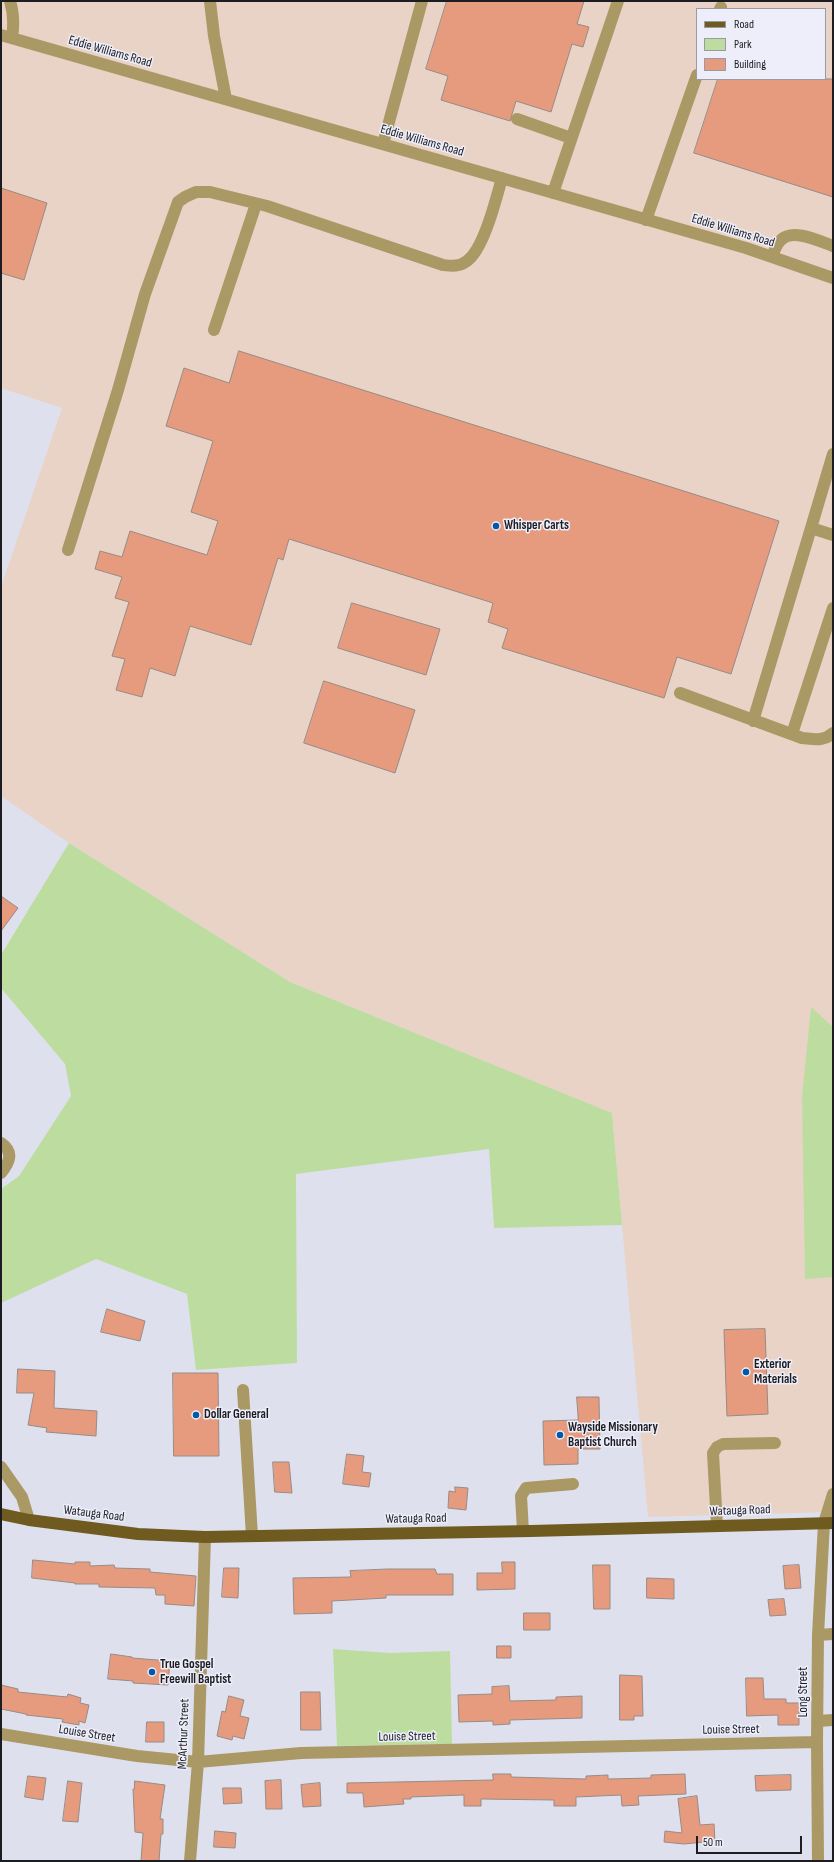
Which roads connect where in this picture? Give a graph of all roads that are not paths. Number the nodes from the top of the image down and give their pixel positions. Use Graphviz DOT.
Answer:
graph roads {
  1 [pos="10,1"];
  2 [pos="210,1"];
  3 [pos="422,1"];
  4 [pos="618,1"];
  5 [pos="6,37"];
  6 [pos="696,78"];
  7 [pos="226,100"];
  8 [pos="517,119"];
  9 [pos="571,138"];
  10 [pos="383,144"];
  11 [pos="502,178"];
  12 [pos="553,193"];
  13 [pos="256,204"];
  14 [pos="646,220"];
  15 [pos="833,246"];
  16 [pos="772,257"];
  17 [pos="833,278"];
  18 [pos="214,330"];
  19 [pos="833,454"];
  20 [pos="811,528"];
  21 [pos="833,534"];
  22 [pos="68,550"];
  23 [pos="833,608"];
  24 [pos="680,693"];
  25 [pos="753,721"];
  26 [pos="833,733"];
  27 [pos="792,734"];
  28 [pos="1,1143"];
  29 [pos="1,1173"];
  30 [pos="243,1390"];
  31 [pos="776,1443"];
  32 [pos="1,1467"];
  33 [pos="573,1484"];
  34 [pos="833,1494"];
  35 [pos="1,1514"];
  36 [pos="29,1520"];
  37 [pos="828,1523"];
  38 [pos="717,1526"];
  39 [pos="523,1531"];
  40 [pos="205,1536"];
  41 [pos="252,1536"];
  42 [pos="818,1634"];
  43 [pos="833,1634"];
  44 [pos="833,1720"];
  45 [pos="818,1721"];
  46 [pos="1,1734"];
  47 [pos="817,1742"];
  48 [pos="198,1762"];
  49 [pos="190,1861"];
  50 [pos="818,1861"];
  1 -- 5 [label="street"];
  2 -- 7 [label="street"];
  3 -- 10 [label="street"];
  4 -- 9 [label="street"];
  5 -- 7 [label="street, Eddie Williams Road"];
  6 -- 14 [label="street"];
  7 -- 10 [label="street, Eddie Williams Road"];
  8 -- 9 [label="street"];
  9 -- 12 [label="street"];
  10 -- 11 [label="street, Eddie Williams Road"];
  11 -- 12 [label="street, Eddie Williams Road"];
  11 -- 13 [label="street"];
  12 -- 14 [label="street, Eddie Williams Road"];
  13 -- 18 [label="street"];
  13 -- 22 [label="street"];
  14 -- 16 [label="street, Eddie Williams Road"];
  15 -- 16 [label="street"];
  16 -- 17 [label="street, Eddie Williams Road"];
  19 -- 20 [label="street"];
  20 -- 21 [label="street"];
  20 -- 25 [label="street"];
  23 -- 27 [label="street"];
  24 -- 25 [label="street"];
  25 -- 27 [label="street"];
  26 -- 27 [label="street"];
  28 -- 29 [label="street"];
  30 -- 41 [label="street"];
  31 -- 38 [label="street"];
  32 -- 36 [label="street"];
  33 -- 39 [label="street"];
  34 -- 37 [label="street, Long Street"];
  35 -- 36 [label="main road, Watauga Road"];
  36 -- 40 [label="main road, Watauga Road"];
  37 -- 38 [label="main road, Watauga Road"];
  37 -- 42 [label="street, Long Street"];
  38 -- 39 [label="main road, Watauga Road"];
  39 -- 41 [label="main road, Watauga Road"];
  40 -- 41 [label="main road, Watauga Road"];
  40 -- 48 [label="street, McArthur Street"];
  42 -- 43 [label="street"];
  42 -- 45 [label="street, Long Street"];
  44 -- 45 [label="street"];
  45 -- 47 [label="street, Long Street"];
  46 -- 48 [label="street, Louise Street"];
  47 -- 48 [label="street, Louise Street"];
  47 -- 50 [label="street, Long Street"];
  48 -- 49 [label="street, McArthur Street"];
}
